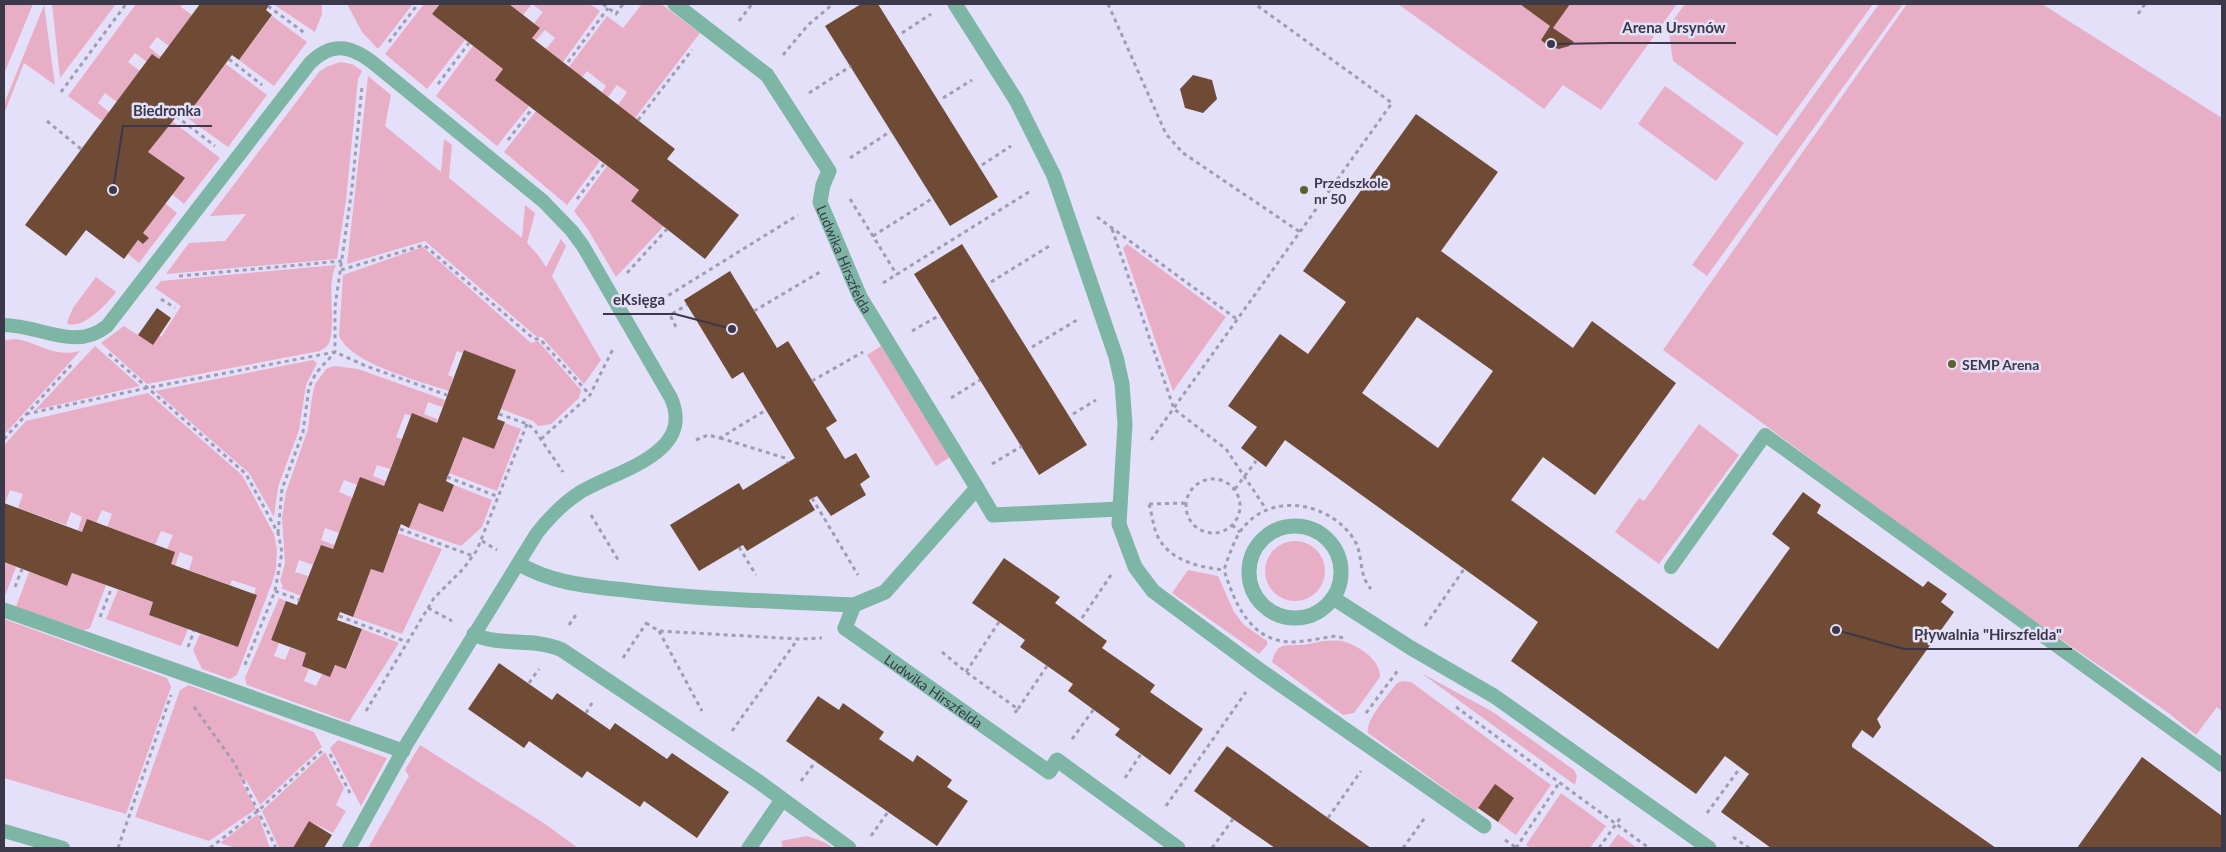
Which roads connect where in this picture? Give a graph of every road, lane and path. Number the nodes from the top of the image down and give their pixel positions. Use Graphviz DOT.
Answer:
graph roads {
  1 [pos="126,4"];
  2 [pos="418,4"];
  3 [pos="603,4"];
  4 [pos="623,4"];
  5 [pos="676,4"];
  6 [pos="833,4"];
  7 [pos="955,4"];
  8 [pos="1108,4"];
  9 [pos="1255,4"];
  10 [pos="2145,4"];
  11 [pos="268,6"];
  12 [pos="608,8"];
  13 [pos="932,14"];
  14 [pos="2138,14"];
  15 [pos="902,33"];
  16 [pos="394,34"];
  17 [pos="469,43"];
  18 [pos="327,51"];
  19 [pos="229,59"];
  20 [pos="372,62"];
  21 [pos="568,62"];
  22 [pos="851,66"];
  23 [pos="678,68"];
  24 [pos="767,75"];
  25 [pos="976,78"];
  26 [pos="61,92"];
  27 [pos="943,98"];
  28 [pos="282,100"];
  29 [pos="423,103"];
  30 [pos="787,107"];
  31 [pos="532,108"];
  32 [pos="176,116"];
  33 [pos="638,120"];
  34 [pos="47,122"];
  35 [pos="891,131"];
  36 [pos="1014,144"];
  37 [pos="81,149"];
  38 [pos="492,159"];
  39 [pos="235,161"];
  40 [pos="604,164"];
  41 [pos="982,165"];
  42 [pos="830,171"];
  43 [pos="1056,183"];
  44 [pos="933,198"];
  45 [pos="820,202"];
  46 [pos="562,220"];
  47 [pos="667,229"];
  48 [pos="1112,229"];
  49 [pos="1300,232"];
  50 [pos="873,236"];
  51 [pos="1055,243"];
  52 [pos="845,257"];
  53 [pos="342,261"];
  54 [pos="341,270"];
  55 [pos="897,275"];
  56 [pos="145,279"];
  57 [pos="992,282"];
  58 [pos="610,292"];
  59 [pos="860,297"];
  60 [pos="687,305"];
  61 [pos="754,311"];
  62 [pos="940,315"];
  63 [pos="1078,319"];
  64 [pos="1238,320"];
  65 [pos="627,321"];
  66 [pos="4,325"];
  67 [pos="676,327"];
  68 [pos="91,338"];
  69 [pos="889,345"];
  70 [pos="1032,347"];
  71 [pos="335,352"];
  72 [pos="849,360"];
  73 [pos="980,380"];
  74 [pos="812,381"];
  75 [pos="147,388"];
  76 [pos="447,395"];
  77 [pos="590,395"];
  78 [pos="1097,400"];
  79 [pos="1174,409"];
  80 [pos="766,410"];
  81 [pos="929,412"];
  82 [pos="26,414"];
  83 [pos="1073,414"];
  84 [pos="527,424"];
  85 [pos="671,438"];
  86 [pos="720,438"];
  87 [pos="4,439"];
  88 [pos="541,440"];
  89 [pos="1022,446"];
  90 [pos="1256,461"];
  91 [pos="788,463"];
  92 [pos="1121,474"];
  93 [pos="1245,476"];
  94 [pos="447,477"];
  95 [pos="974,483"];
  96 [pos="1236,489"];
  97 [pos="499,497"];
  98 [pos="812,498"];
  99 [pos="1149,504"];
  100 [pos="1159,504"];
  101 [pos="1186,504"];
  102 [pos="1119,509"];
  103 [pos="1232,525"];
  104 [pos="400,529"];
  105 [pos="1240,532"];
  106 [pos="278,533"];
  107 [pos="473,556"];
  108 [pos="1131,558"];
  109 [pos="518,564"];
  110 [pos="1671,567"];
  111 [pos="1464,568"];
  112 [pos="1224,570"];
  113 [pos="596,587"];
  114 [pos="275,591"];
  115 [pos="659,594"];
  116 [pos="871,598"];
  117 [pos="1333,598"];
  118 [pos="300,600"];
  119 [pos="854,605"];
  120 [pos="4,610"];
  121 [pos="339,616"];
  122 [pos="1082,618"];
  123 [pos="999,622"];
  124 [pos="646,624"];
  125 [pos="845,628"];
  126 [pos="1423,628"];
  127 [pos="659,631"];
  128 [pos="474,634"];
  129 [pos="799,639"];
  130 [pos="1350,640"];
  131 [pos="407,642"];
  132 [pos="554,646"];
  133 [pos="942,652"];
  134 [pos="1390,664"];
  135 [pos="1047,666"];
  136 [pos="1261,670"];
  137 [pos="1398,670"];
  138 [pos="966,672"];
  139 [pos="1404,672"];
  140 [pos="178,676"];
  141 [pos="608,680"];
  142 [pos="235,691"];
  143 [pos="1449,702"];
  144 [pos="1094,710"];
  145 [pos="353,733"];
  146 [pos="1351,733"];
  147 [pos="1376,750"];
  148 [pos="403,751"];
  149 [pos="716,753"];
  150 [pos="1057,760"];
  151 [pos="2222,765"];
  152 [pos="1740,768"];
  153 [pos="1559,783"];
  154 [pos="1635,795"];
  155 [pos="1440,796"];
  156 [pos="782,800"];
  157 [pos="259,810"];
  158 [pos="888,812"];
  159 [pos="1704,816"];
  160 [pos="1328,818"];
  161 [pos="1233,819"];
  162 [pos="364,821"];
  163 [pos="1616,824"];
  164 [pos="1484,826"];
  165 [pos="1150,829"];
  166 [pos="4,831"];
  167 [pos="868,841"];
  168 [pos="63,848"];
  169 [pos="118,848"];
  170 [pos="210,848"];
  171 [pos="276,848"];
  172 [pos="350,848"];
  173 [pos="749,848"];
  174 [pos="849,848"];
  175 [pos="1178,848"];
  176 [pos="1212,848"];
  177 [pos="1402,848"];
  178 [pos="1516,848"];
  179 [pos="1599,848"];
  180 [pos="1649,848"];
  181 [pos="1709,848"];
  1 -- 26 [label="path"];
  2 -- 16 [label="path"];
  3 -- 12 [label="path"];
  4 -- 12 [label="path"];
  5 -- 24 [label="street"];
  6 -- 24 [label="path"];
  7 -- 43 [label="street"];
  8 -- 49 [label="path"];
  9 -- 49 [label="path"];
  10 -- 14 [label="path"];
  11 -- 18 [label="path"];
  12 -- 21 [label="path"];
  13 -- 15 [label="path"];
  17 -- 29 [label="path"];
  18 -- 20 [label="lane"];
  18 -- 28 [label="lane"];
  19 -- 28 [label="path"];
  20 -- 29 [label="lane"];
  20 -- 53 [label="path"];
  22 -- 30 [label="path"];
  23 -- 33 [label="path"];
  24 -- 30 [label="street"];
  25 -- 27 [label="path"];
  28 -- 39 [label="lane"];
  29 -- 38 [label="lane"];
  30 -- 42 [label="street"];
  31 -- 38 [label="path"];
  32 -- 39 [label="path"];
  34 -- 37 [label="path"];
  35 -- 42 [label="path"];
  36 -- 41 [label="path"];
  38 -- 46 [label="lane"];
  39 -- 56 [label="lane"];
  40 -- 46 [label="path"];
  42 -- 45 [label="street, Ludwika Hirszfelda"];
  42 -- 50 [label="path"];
  43 -- 48 [label="path"];
  43 -- 55 [label="path"];
  43 -- 92 [label="street"];
  44 -- 50 [label="path"];
  45 -- 52 [label="street, Ludwika Hirszfelda"];
  45 -- 65 [label="path"];
  46 -- 58 [label="lane"];
  47 -- 58 [label="path"];
  48 -- 64 [label="path"];
  48 -- 79 [label="path"];
  49 -- 64 [label="path"];
  50 -- 55 [label="path"];
  51 -- 57 [label="path"];
  52 -- 59 [label="street, Ludwika Hirszfelda"];
  52 -- 61 [label="path"];
  53 -- 54 [label="path"];
  53 -- 56 [label="path"];
  54 -- 71 [label="path"];
  54 -- 77 [label="path"];
  55 -- 59 [label="path"];
  56 -- 68 [label="lane"];
  58 -- 65 [label="lane"];
  59 -- 69 [label="street, Ludwika Hirszfelda"];
  60 -- 67 [label="path"];
  62 -- 69 [label="path"];
  63 -- 70 [label="path"];
  64 -- 79 [label="path"];
  65 -- 77 [label="path"];
  65 -- 85 [label="lane"];
  66 -- 68 [label="lane"];
  68 -- 75 [label="path"];
  68 -- 82 [label="path"];
  69 -- 81 [label="street, Ludwika Hirszfelda"];
  71 -- 75 [label="path"];
  71 -- 76 [label="path"];
  71 -- 106 [label="path"];
  72 -- 74 [label="path"];
  73 -- 81 [label="path"];
  75 -- 82 [label="path"];
  75 -- 106 [label="path"];
  77 -- 88 [label="path"];
  78 -- 83 [label="path"];
  79 -- 92 [label="path"];
  79 -- 93 [label="path"];
  80 -- 86 [label="path"];
  81 -- 95 [label="street, Ludwika Hirszfelda"];
  82 -- 87 [label="path"];
  84 -- 97 [label="path"];
  85 -- 86 [label="path"];
  85 -- 109 [label="lane"];
  86 -- 91 [label="path"];
  89 -- 95 [label="path"];
  90 -- 93 [label="path"];
  92 -- 102 [label="street"];
  93 -- 96 [label="path"];
  93 -- 105 [label="path"];
  94 -- 97 [label="path"];
  95 -- 102 [label="street, Ludwika Hirszfelda"];
  95 -- 116 [label="street"];
  96 -- 101 [label="path"];
  96 -- 103 [label="path"];
  97 -- 107 [label="path"];
  98 -- 116 [label="path"];
  99 -- 112 [label="path"];
  100 -- 101 [label="path"];
  101 -- 103 [label="path"];
  102 -- 108 [label="street"];
  103 -- 105 [label="path"];
  104 -- 107 [label="path"];
  105 -- 112 [label="path"];
  106 -- 114 [label="path"];
  107 -- 131 [label="path"];
  108 -- 122 [label="path"];
  108 -- 136 [label="street"];
  109 -- 113 [label="street"];
  109 -- 128 [label="lane"];
  110 -- 151 [label="lane"];
  111 -- 126 [label="path"];
  112 -- 130 [label="path"];
  113 -- 115 [label="street"];
  113 -- 132 [label="path"];
  114 -- 118 [label="path"];
  114 -- 142 [label="path"];
  115 -- 119 [label="street"];
  115 -- 124 [label="path"];
  116 -- 119 [label="street"];
  117 -- 117 [label="street"];
  117 -- 154 [label="street"];
  119 -- 125 [label="street"];
  120 -- 140 [label="street"];
  121 -- 131 [label="path"];
  123 -- 138 [label="path"];
  124 -- 127 [label="path"];
  124 -- 141 [label="path"];
  125 -- 129 [label="path"];
  125 -- 150 [label="street, Ludwika Hirszfelda"];
  127 -- 129 [label="path"];
  127 -- 149 [label="path"];
  128 -- 132 [label="street"];
  128 -- 148 [label="lane"];
  129 -- 149 [label="path"];
  131 -- 145 [label="path"];
  132 -- 141 [label="street"];
  133 -- 138 [label="path"];
  134 -- 137 [label="path"];
  135 -- 138 [label="path"];
  136 -- 146 [label="street"];
  136 -- 165 [label="path"];
  137 -- 139 [label="path"];
  137 -- 146 [label="path"];
  140 -- 142 [label="street"];
  140 -- 157 [label="path"];
  140 -- 169 [label="path"];
  141 -- 149 [label="street"];
  142 -- 145 [label="street"];
  143 -- 153 [label="path"];
  144 -- 150 [label="path"];
  145 -- 148 [label="street"];
  146 -- 147 [label="street"];
  147 -- 155 [label="street"];
  147 -- 160 [label="path"];
  148 -- 162 [label="lane"];
  149 -- 156 [label="street"];
  150 -- 165 [label="street"];
  152 -- 159 [label="path"];
  153 -- 163 [label="path"];
  153 -- 178 [label="path"];
  154 -- 163 [label="path"];
  154 -- 181 [label="street"];
  155 -- 164 [label="street"];
  155 -- 177 [label="path"];
  156 -- 173 [label="street"];
  156 -- 174 [label="street"];
  157 -- 162 [label="path"];
  157 -- 170 [label="path"];
  157 -- 171 [label="path"];
  158 -- 167 [label="path"];
  161 -- 176 [label="path"];
  162 -- 172 [label="lane"];
  163 -- 179 [label="path"];
  163 -- 180 [label="path"];
  165 -- 175 [label="street"];
  166 -- 168 [label="lane"];
}
